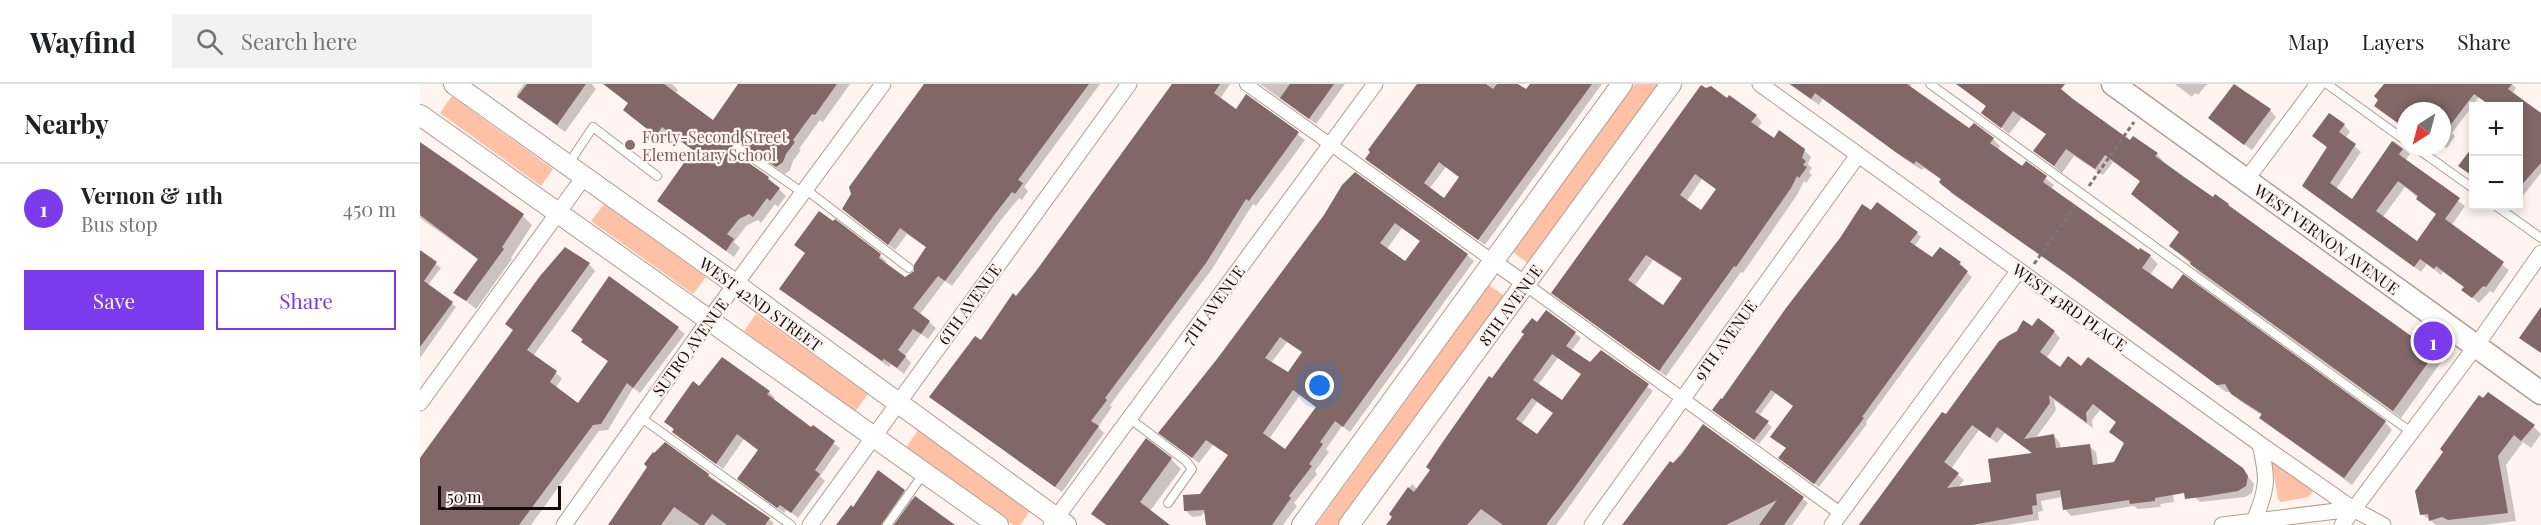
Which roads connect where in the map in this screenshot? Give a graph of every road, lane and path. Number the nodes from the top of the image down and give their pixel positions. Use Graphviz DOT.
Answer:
graph roads {
  1 [pos="454,84"];
  2 [pos="883,84"];
  3 [pos="1129,84"];
  4 [pos="1246,84"];
  5 [pos="1375,84"];
  6 [pos="1622,84"];
  7 [pos="1671,84"];
  8 [pos="1760,84"];
  9 [pos="1930,84"];
  10 [pos="2113,84"];
  11 [pos="2318,84"];
  12 [pos="2327,84"];
  13 [pos="420,115"];
  14 [pos="2397,135"];
  15 [pos="1330,145"];
  16 [pos="737,147"];
  17 [pos="1858,155"];
  18 [pos="2428,156"];
  19 [pos="568,164"];
  20 [pos="657,176"];
  21 [pos="584,177"];
  22 [pos="2246,180"];
  23 [pos="2469,185"];
  24 [pos="804,191"];
  25 [pos="2502,210"];
  26 [pos="557,214"];
  27 [pos="2541,238"];
  28 [pos="2541,253"];
  29 [pos="1493,261"];
  30 [pos="909,268"];
  31 [pos="2019,270"];
  32 [pos="735,284"];
  33 [pos="1525,284"];
  34 [pos="709,320"];
  35 [pos="2476,346"];
  36 [pos="2541,393"];
  37 [pos="1684,398"];
  38 [pos="420,403"];
  39 [pos="898,404"];
  40 [pos="640,417"];
  41 [pos="1129,418"];
  42 [pos="2411,432"];
  43 [pos="873,438"];
  44 [pos="2260,444"];
  45 [pos="924,473"];
  46 [pos="1168,503"];
  47 [pos="2353,509"];
  48 [pos="1836,519"];
  49 [pos="987,520"];
  50 [pos="2254,521"];
  51 [pos="1058,523"];
  52 [pos="564,525"];
  53 [pos="791,525"];
  54 [pos="810,525"];
  55 [pos="887,525"];
  56 [pos="1302,525"];
  57 [pos="1349,525"];
  58 [pos="1592,525"];
  59 [pos="2222,525"];
  60 [pos="2342,525"];
  61 [pos="2383,525"];
  1 -- 19 [label="street, WEST 42ND STREET"];
  2 -- 24 [label="street, SUTRO AVENUE"];
  3 -- 39 [label="street, 6TH AVENUE"];
  4 -- 15 [label="street"];
  5 -- 15 [label="street, 7TH AVENUE"];
  6 -- 29 [label="street"];
  7 -- 33 [label="street, 8TH AVENUE"];
  8 -- 17 [label="street, WEST 43RD PLACE"];
  9 -- 42 [label="lane"];
  10 -- 22 [label="main road, WEST VERNON AVENUE"];
  11 -- 22 [label="street"];
  12 -- 14 [label="lane"];
  13 -- 26 [label="street"];
  15 -- 29 [label="street"];
  15 -- 41 [label="street, 7TH AVENUE"];
  16 -- 24 [label="lane"];
  17 -- 31 [label="street, WEST 43RD PLACE"];
  17 -- 37 [label="street, 9TH AVENUE"];
  18 -- 23 [label="lane"];
  19 -- 20 [label="lane"];
  19 -- 21 [label="street, WEST 42ND STREET"];
  21 -- 26 [label="street"];
  21 -- 32 [label="street, WEST 42ND STREET"];
  22 -- 35 [label="main road, WEST VERNON AVENUE"];
  24 -- 30 [label="lane"];
  24 -- 32 [label="street, SUTRO AVENUE"];
  25 -- 27 [label="lane"];
  26 -- 34 [label="street"];
  26 -- 38 [label="street"];
  28 -- 35 [label="street"];
  29 -- 33 [label="street"];
  29 -- 56 [label="street"];
  31 -- 44 [label="street, WEST 43RD PLACE"];
  31 -- 48 [label="street"];
  32 -- 34 [label="street, SUTRO AVENUE"];
  32 -- 39 [label="street, WEST 42ND STREET"];
  33 -- 37 [label="street"];
  33 -- 57 [label="street, 8TH AVENUE"];
  34 -- 40 [label="street, SUTRO AVENUE"];
  34 -- 43 [label="street"];
  35 -- 36 [label="main road, WEST VERNON AVENUE"];
  35 -- 42 [label="street"];
  37 -- 48 [label="street"];
  37 -- 58 [label="street, 9TH AVENUE"];
  39 -- 43 [label="street, 6TH AVENUE"];
  39 -- 51 [label="street, WEST 42ND STREET"];
  40 -- 52 [label="street, SUTRO AVENUE"];
  40 -- 53 [label="lane"];
  41 -- 46 [label="lane"];
  41 -- 51 [label="street, 7TH AVENUE"];
  42 -- 47 [label="street"];
  43 -- 45 [label="street"];
  43 -- 54 [label="street, 6TH AVENUE"];
  44 -- 47 [label="street, WEST 43RD PLACE"];
  44 -- 50 [label="street"];
  45 -- 49 [label="street"];
  45 -- 55 [label="lane"];
  47 -- 50 [label="street"];
  47 -- 60 [label="street"];
  47 -- 61 [label="street, WEST 43RD PLACE"];
  50 -- 59 [label="street"];
}
